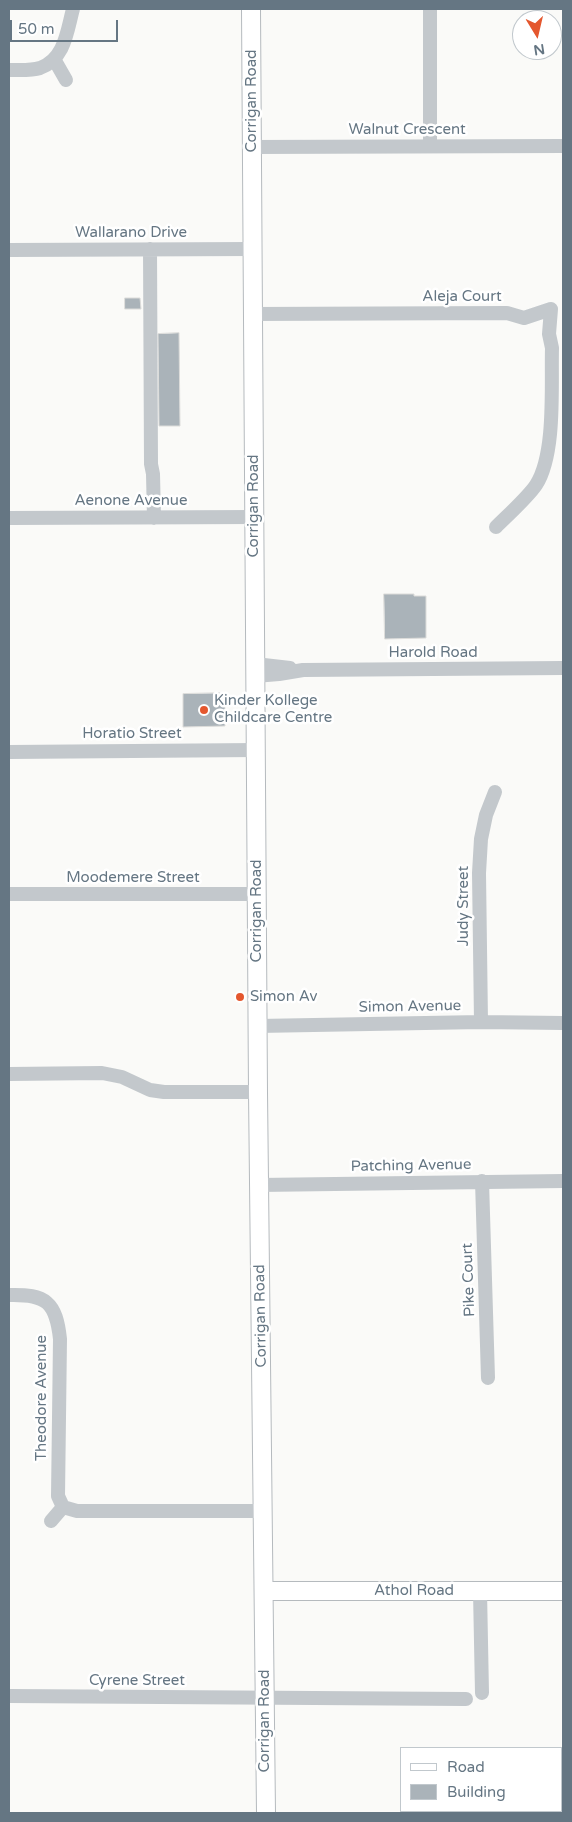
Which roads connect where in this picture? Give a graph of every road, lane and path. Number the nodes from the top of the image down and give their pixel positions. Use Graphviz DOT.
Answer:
graph roads {
  1 [pos="72,9"];
  2 [pos="251,9"];
  3 [pos="430,9"];
  4 [pos="54,59"];
  5 [pos="9,70"];
  6 [pos="66,80"];
  7 [pos="430,146"];
  8 [pos="563,146"];
  9 [pos="252,147"];
  10 [pos="252,248"];
  11 [pos="150,249"];
  12 [pos="9,250"];
  13 [pos="253,314"];
  14 [pos="254,517"];
  15 [pos="9,518"];
  16 [pos="154,518"];
  17 [pos="496,527"];
  18 [pos="563,668"];
  19 [pos="255,670"];
  20 [pos="256,750"];
  21 [pos="9,752"];
  22 [pos="495,792"];
  23 [pos="9,894"];
  24 [pos="257,894"];
  25 [pos="481,1022"];
  26 [pos="563,1023"];
  27 [pos="258,1026"];
  28 [pos="9,1074"];
  29 [pos="258,1092"];
  30 [pos="563,1181"];
  31 [pos="482,1182"];
  32 [pos="259,1185"];
  33 [pos="9,1295"];
  34 [pos="488,1378"];
  35 [pos="63,1507"];
  36 [pos="263,1512"];
  37 [pos="50,1521"];
  38 [pos="265,1591"];
  39 [pos="480,1591"];
  40 [pos="563,1591"];
  41 [pos="482,1692"];
  42 [pos="9,1696"];
  43 [pos="265,1697"];
  44 [pos="466,1699"];
  45 [pos="266,1813"];
  1 -- 4 [label="street"];
  2 -- 9 [label="main road, Corrigan Road"];
  3 -- 7 [label="street"];
  4 -- 5 [label="street"];
  4 -- 6 [label="street"];
  7 -- 8 [label="street, Walnut Crescent"];
  7 -- 9 [label="street, Walnut Crescent"];
  9 -- 10 [label="main road, Corrigan Road"];
  10 -- 11 [label="street, Wallarano Drive"];
  10 -- 13 [label="main road, Corrigan Road"];
  11 -- 12 [label="street, Wallarano Drive"];
  11 -- 16 [label="street"];
  13 -- 14 [label="main road, Corrigan Road"];
  13 -- 17 [label="street, Aleja Court"];
  14 -- 16 [label="street, Aenone Avenue"];
  14 -- 19 [label="main road, Corrigan Road"];
  15 -- 16 [label="street, Aenone Avenue"];
  18 -- 19 [label="street, Harold Road"];
  19 -- 20 [label="main road, Corrigan Road"];
  20 -- 21 [label="street, Horatio Street"];
  20 -- 24 [label="main road, Corrigan Road"];
  22 -- 25 [label="street, Judy Street"];
  23 -- 24 [label="street, Moodemere Street"];
  24 -- 27 [label="main road, Corrigan Road"];
  25 -- 26 [label="street, Simon Avenue"];
  25 -- 27 [label="street, Simon Avenue"];
  27 -- 29 [label="main road, Corrigan Road"];
  28 -- 29 [label="street"];
  29 -- 32 [label="main road, Corrigan Road"];
  30 -- 31 [label="street, Patching Avenue"];
  31 -- 32 [label="street, Patching Avenue"];
  31 -- 34 [label="street, Pike Court"];
  32 -- 36 [label="main road, Corrigan Road"];
  33 -- 35 [label="street, Theodore Avenue"];
  35 -- 36 [label="street"];
  35 -- 37 [label="street"];
  36 -- 38 [label="main road, Corrigan Road"];
  38 -- 39 [label="main road, Athol Road"];
  38 -- 43 [label="main road, Corrigan Road"];
  39 -- 40 [label="main road, Athol Road"];
  39 -- 41 [label="street"];
  42 -- 43 [label="street, Cyrene Street"];
  43 -- 44 [label="street, Cyrene Street"];
  43 -- 45 [label="main road, Corrigan Road"];
}
